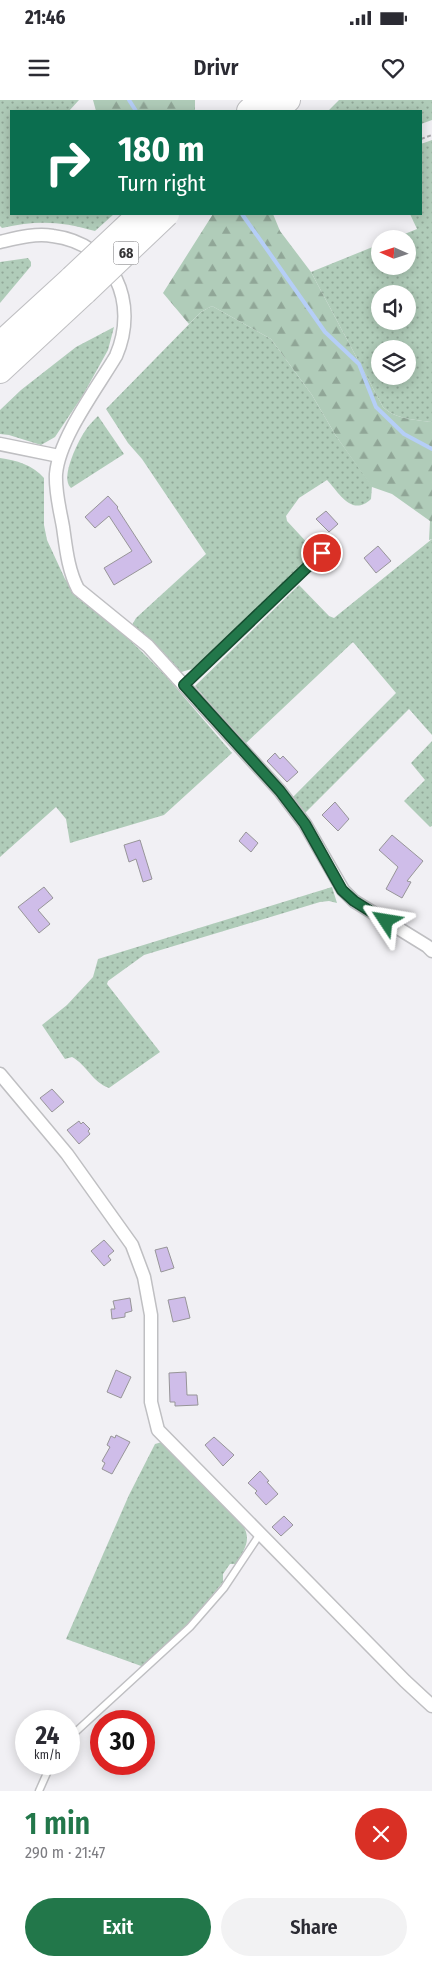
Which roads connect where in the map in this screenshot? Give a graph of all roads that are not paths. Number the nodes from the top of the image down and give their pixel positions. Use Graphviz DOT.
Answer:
graph roads {
  1 [pos="261,100"];
  2 [pos="288,100"];
  3 [pos="250,110"];
  4 [pos="277,110"];
  5 [pos="139,215"];
  6 [pos="166,215"];
  7 [pos="0,242"];
  8 [pos="78,285"];
  9 [pos="0,344"];
  10 [pos="0,371"];
  11 [pos="0,444"];
  12 [pos="59,456"];
  13 [pos="322,553"];
  14 [pos="184,685"];
  15 [pos="432,951"];
  16 [pos="0,1074"];
  17 [pos="260,1534"];
  18 [pos="432,1706"];
  19 [pos="80,1727"];
  20 [pos="46,1775"];
  21 [pos="39,1791"];
  1 -- 3 [label="highway"];
  2 -- 4 [label="highway"];
  5 -- 8 [label="highway, 68, bridge"];
  6 -- 8 [label="highway, 68, bridge"];
  7 -- 12 [label="street"];
  8 -- 9 [label="highway, 68"];
  8 -- 10 [label="highway, 68"];
  11 -- 12 [label="street"];
  12 -- 14 [label="street"];
  13 -- 14 [label="lane"];
  14 -- 15 [label="street"];
  16 -- 17 [label="street"];
  17 -- 18 [label="street"];
  17 -- 19 [label="lane"];
  20 -- 21 [label="lane"];
}
